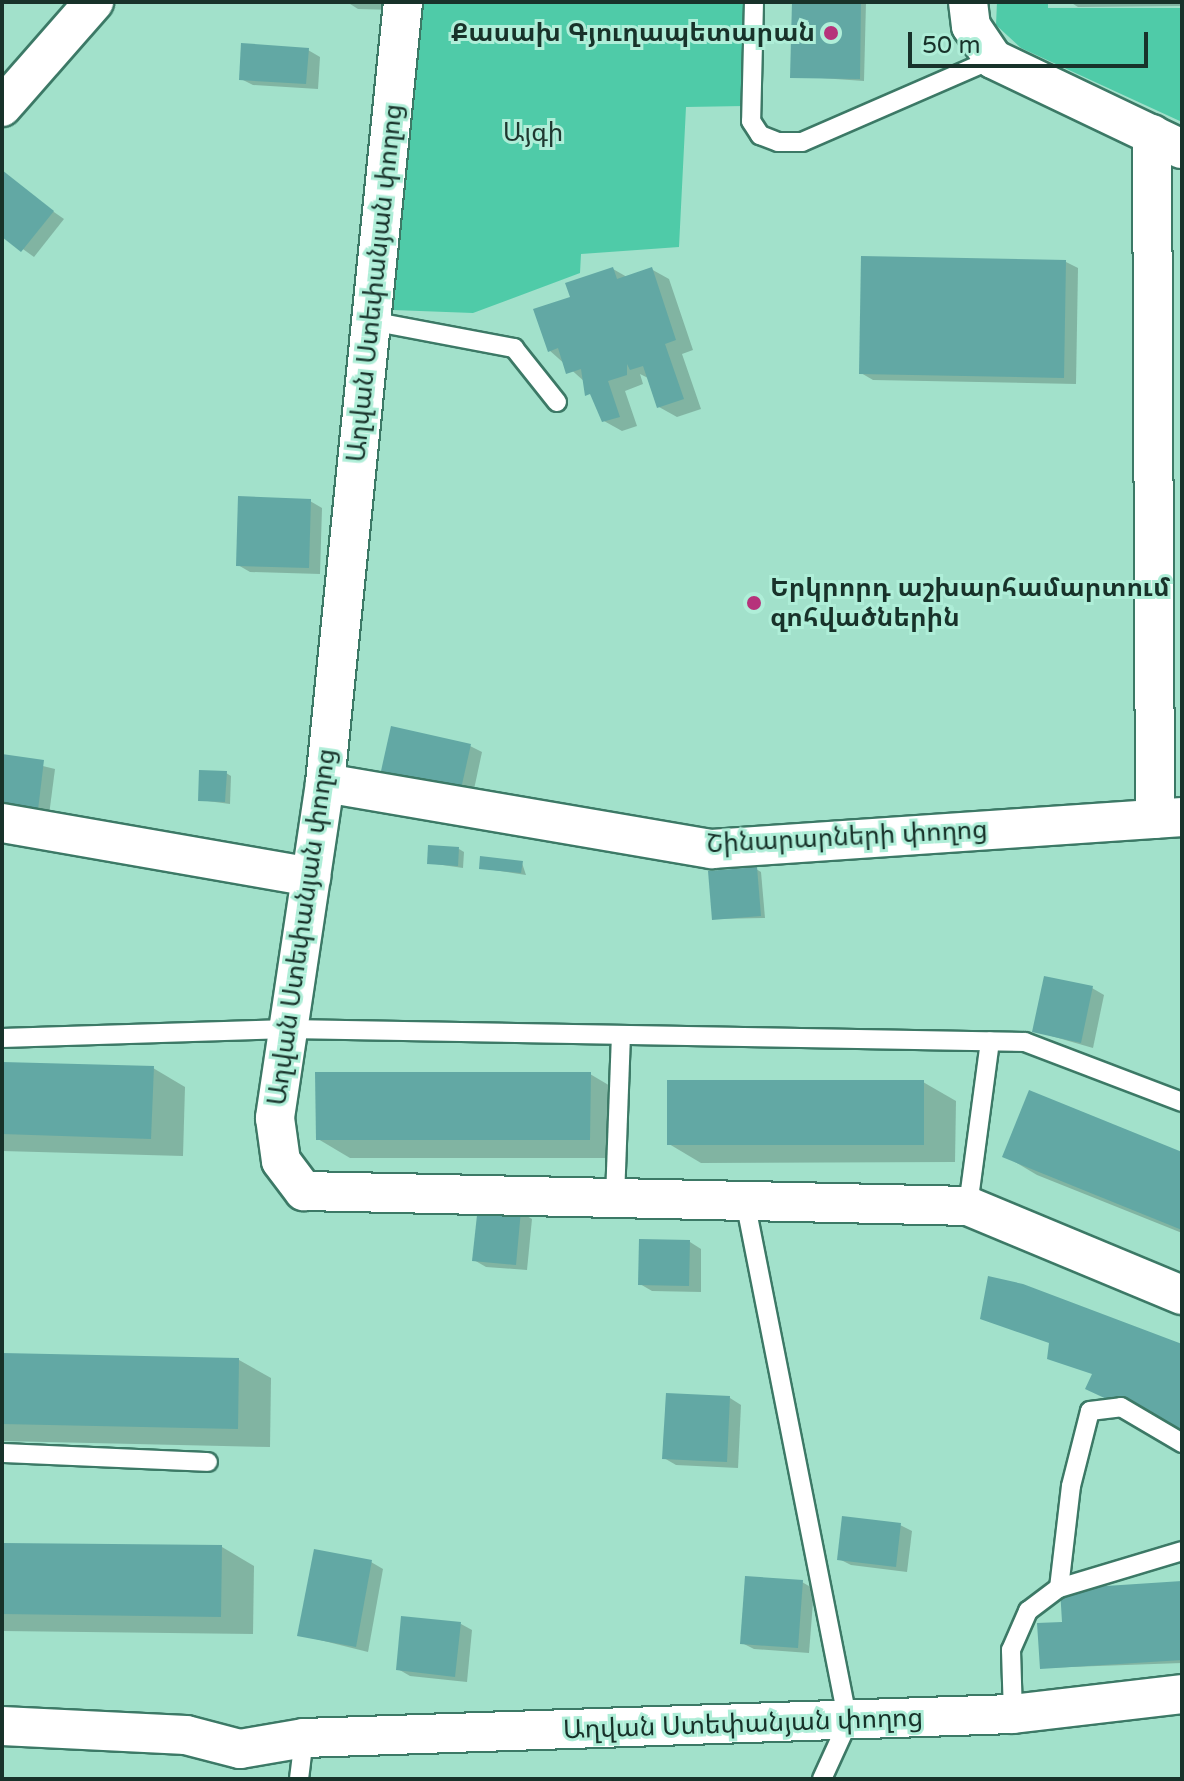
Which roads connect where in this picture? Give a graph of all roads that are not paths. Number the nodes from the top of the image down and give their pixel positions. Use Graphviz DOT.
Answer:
graph roads {
  1 [pos="94,2"];
  2 [pos="403,2"];
  3 [pos="754,2"];
  4 [pos="968,2"];
  5 [pos="993,59"];
  6 [pos="2,107"];
  7 [pos="1167,141"];
  8 [pos="371,321"];
  9 [pos="557,402"];
  10 [pos="1168,628"];
  11 [pos="325,783"];
  12 [pos="1168,818"];
  13 [pos="2,823"];
  14 [pos="311,877"];
  15 [pos="288,1029"];
  16 [pos="621,1035"];
  17 [pos="2,1038"];
  18 [pos="990,1041"];
  19 [pos="1182,1102"];
  20 [pos="615,1198"];
  21 [pos="745,1201"];
  22 [pos="968,1206"];
  23 [pos="1182,1295"];
  24 [pos="1182,1443"];
  25 [pos="2,1453"];
  26 [pos="208,1462"];
  27 [pos="1182,1551"];
  28 [pos="1059,1588"];
  29 [pos="1182,1694"];
  30 [pos="1013,1714"];
  31 [pos="848,1722"];
  32 [pos="2,1726"];
  33 [pos="304,1738"];
  34 [pos="299,1779"];
  35 [pos="822,1779"];
  1 -- 6 [label="street"];
  2 -- 8 [label="street, Աղվան Ստեփանյան փողոց"];
  3 -- 5 [label="lane"];
  4 -- 5 [label="street"];
  5 -- 7 [label="street"];
  7 -- 10 [label="street"];
  8 -- 9 [label="lane"];
  8 -- 11 [label="street, Աղվան Ստեփանյան փողոց"];
  10 -- 12 [label="street"];
  11 -- 12 [label="street, Շինարարների փողոց"];
  11 -- 14 [label="street, Աղվան Ստեփանյան փողոց"];
  13 -- 14 [label="street"];
  14 -- 15 [label="street, Աղվան Ստեփանյան փողոց"];
  15 -- 16 [label="lane"];
  15 -- 17 [label="lane"];
  15 -- 20 [label="street, Աղվան Ստեփանյան փողոց"];
  16 -- 18 [label="lane"];
  16 -- 20 [label="lane"];
  18 -- 19 [label="lane"];
  18 -- 22 [label="lane"];
  20 -- 21 [label="street, Աղվան Ստեփանյան փողոց"];
  21 -- 22 [label="street, Աղվան Ստեփանյան փողոց"];
  21 -- 31 [label="lane"];
  22 -- 23 [label="street, Աղվան Ստեփանյան փողոց"];
  24 -- 28 [label="lane"];
  25 -- 26 [label="lane"];
  27 -- 28 [label="lane"];
  28 -- 30 [label="lane"];
  29 -- 30 [label="street, Աղվան Ստեփանյան փողոց"];
  30 -- 31 [label="street, Աղվան Ստեփանյան փողոց"];
  31 -- 33 [label="street, Աղվան Ստեփանյան փողոց"];
  31 -- 35 [label="lane"];
  32 -- 33 [label="street, Աղվան Ստեփանյան փողոց"];
  33 -- 34 [label="lane"];
}
